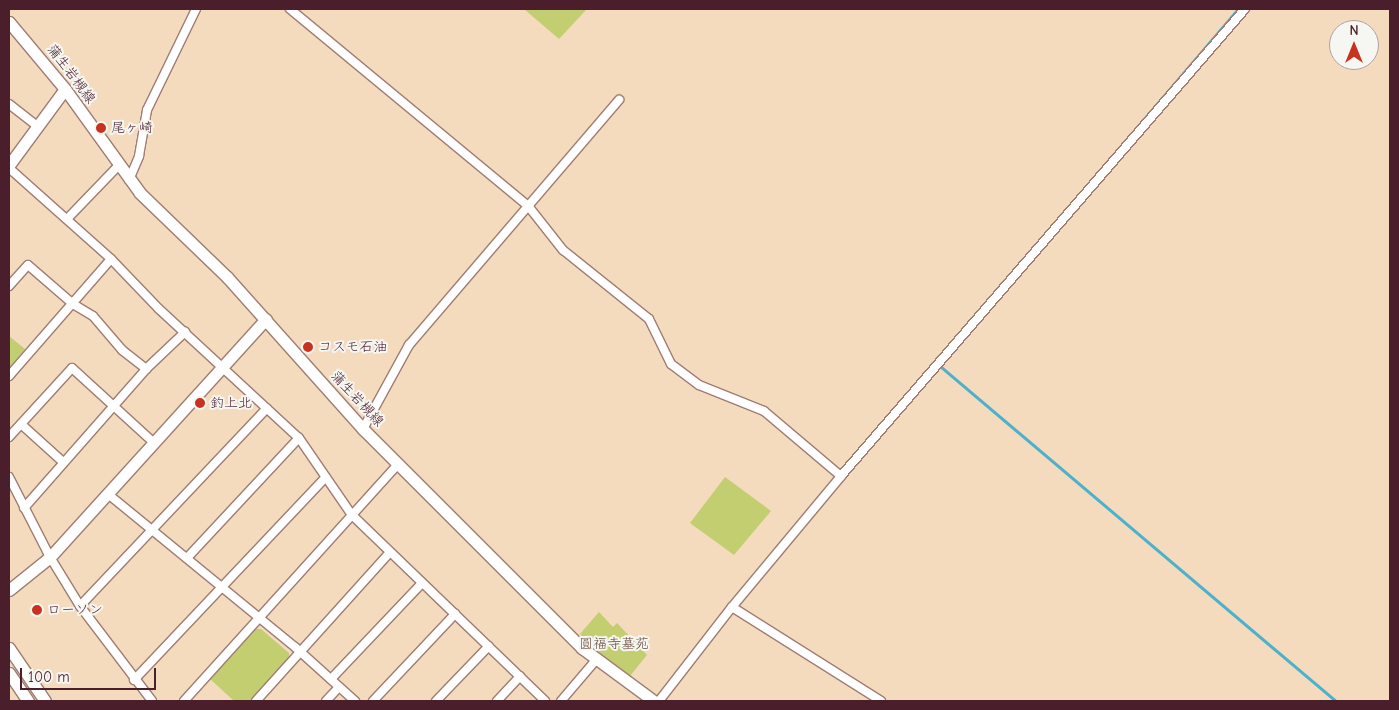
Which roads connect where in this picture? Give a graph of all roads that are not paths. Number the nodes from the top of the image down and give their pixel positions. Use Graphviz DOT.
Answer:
graph roads {
  1 [pos="196,9"];
  2 [pos="290,9"];
  3 [pos="1245,9"];
  4 [pos="9,22"];
  5 [pos="66,89"];
  6 [pos="619,100"];
  7 [pos="9,104"];
  8 [pos="37,126"];
  9 [pos="9,166"];
  10 [pos="118,166"];
  11 [pos="128,180"];
  12 [pos="529,207"];
  13 [pos="67,219"];
  14 [pos="111,259"];
  15 [pos="9,286"];
  16 [pos="73,304"];
  17 [pos="266,319"];
  18 [pos="185,332"];
  19 [pos="223,366"];
  20 [pos="146,369"];
  21 [pos="9,376"];
  22 [pos="115,407"];
  23 [pos="267,408"];
  24 [pos="21,424"];
  25 [pos="363,429"];
  26 [pos="9,436"];
  27 [pos="299,438"];
  28 [pos="154,443"];
  29 [pos="63,462"];
  30 [pos="398,464"];
  31 [pos="9,476"];
  32 [pos="841,476"];
  33 [pos="326,477"];
  34 [pos="108,494"];
  35 [pos="24,508"];
  36 [pos="352,515"];
  37 [pos="152,530"];
  38 [pos="390,552"];
  39 [pos="50,557"];
  40 [pos="187,558"];
  41 [pos="422,583"];
  42 [pos="219,586"];
  43 [pos="9,590"];
  44 [pos="80,606"];
  45 [pos="732,607"];
  46 [pos="455,614"];
  47 [pos="258,619"];
  48 [pos="489,646"];
  49 [pos="9,648"];
  50 [pos="301,652"];
  51 [pos="596,660"];
  52 [pos="9,673"];
  53 [pos="520,676"];
  54 [pos="331,679"];
  55 [pos="134,680"];
  56 [pos="339,686"];
  57 [pos="28,701"];
  58 [pos="45,701"];
  59 [pos="152,701"];
  60 [pos="184,701"];
  61 [pos="256,701"];
  62 [pos="326,701"];
  63 [pos="355,701"];
  64 [pos="373,701"];
  65 [pos="436,701"];
  66 [pos="497,701"];
  67 [pos="545,701"];
  68 [pos="561,701"];
  69 [pos="654,701"];
  70 [pos="659,701"];
  71 [pos="880,701"];
  1 -- 11 [label="street"];
  2 -- 12 [label="street"];
  3 -- 32 [label="street"];
  4 -- 5 [label="main road, 蒲生岩槻線"];
  5 -- 8 [label="main road"];
  5 -- 10 [label="main road, 蒲生岩槻線"];
  6 -- 12 [label="street"];
  7 -- 8 [label="street"];
  8 -- 9 [label="main road"];
  9 -- 13 [label="street"];
  10 -- 11 [label="main road, 蒲生岩槻線"];
  10 -- 13 [label="street"];
  11 -- 17 [label="main road, 蒲生岩槻線"];
  12 -- 25 [label="street"];
  12 -- 32 [label="street"];
  13 -- 14 [label="street"];
  14 -- 16 [label="street"];
  14 -- 18 [label="street"];
  15 -- 16 [label="street"];
  16 -- 20 [label="street"];
  16 -- 21 [label="street"];
  17 -- 19 [label="main road"];
  17 -- 25 [label="main road, 蒲生岩槻線"];
  18 -- 19 [label="street"];
  18 -- 20 [label="street"];
  19 -- 23 [label="street"];
  19 -- 28 [label="main road"];
  20 -- 22 [label="street"];
  22 -- 24 [label="street"];
  22 -- 28 [label="street"];
  22 -- 29 [label="street"];
  23 -- 27 [label="street"];
  23 -- 37 [label="street"];
  24 -- 26 [label="street"];
  24 -- 29 [label="street"];
  25 -- 30 [label="main road, 蒲生岩槻線"];
  27 -- 33 [label="street"];
  27 -- 40 [label="street"];
  28 -- 34 [label="main road"];
  29 -- 35 [label="street"];
  30 -- 36 [label="street"];
  30 -- 51 [label="main road, 蒲生岩槻線"];
  31 -- 35 [label="street"];
  32 -- 45 [label="street"];
  33 -- 36 [label="street"];
  33 -- 42 [label="street"];
  34 -- 37 [label="street"];
  34 -- 39 [label="main road"];
  35 -- 39 [label="street"];
  36 -- 38 [label="street"];
  36 -- 47 [label="street"];
  37 -- 40 [label="street"];
  37 -- 44 [label="street"];
  38 -- 41 [label="street"];
  38 -- 50 [label="street"];
  39 -- 43 [label="main road"];
  39 -- 44 [label="street"];
  40 -- 42 [label="street"];
  41 -- 46 [label="street"];
  41 -- 54 [label="street"];
  42 -- 47 [label="street"];
  42 -- 55 [label="street"];
  44 -- 55 [label="street"];
  45 -- 70 [label="street"];
  45 -- 71 [label="street"];
  46 -- 48 [label="street"];
  46 -- 64 [label="street"];
  47 -- 50 [label="street"];
  47 -- 60 [label="street"];
  48 -- 53 [label="street"];
  48 -- 65 [label="street"];
  49 -- 58 [label="main road"];
  50 -- 54 [label="street"];
  50 -- 61 [label="street"];
  51 -- 68 [label="street"];
  51 -- 69 [label="main road, 蒲生岩槻線"];
  52 -- 57 [label="main road"];
  53 -- 66 [label="street"];
  53 -- 67 [label="street"];
  54 -- 56 [label="street"];
  55 -- 59 [label="street"];
  56 -- 62 [label="street"];
  56 -- 63 [label="street"];
}
